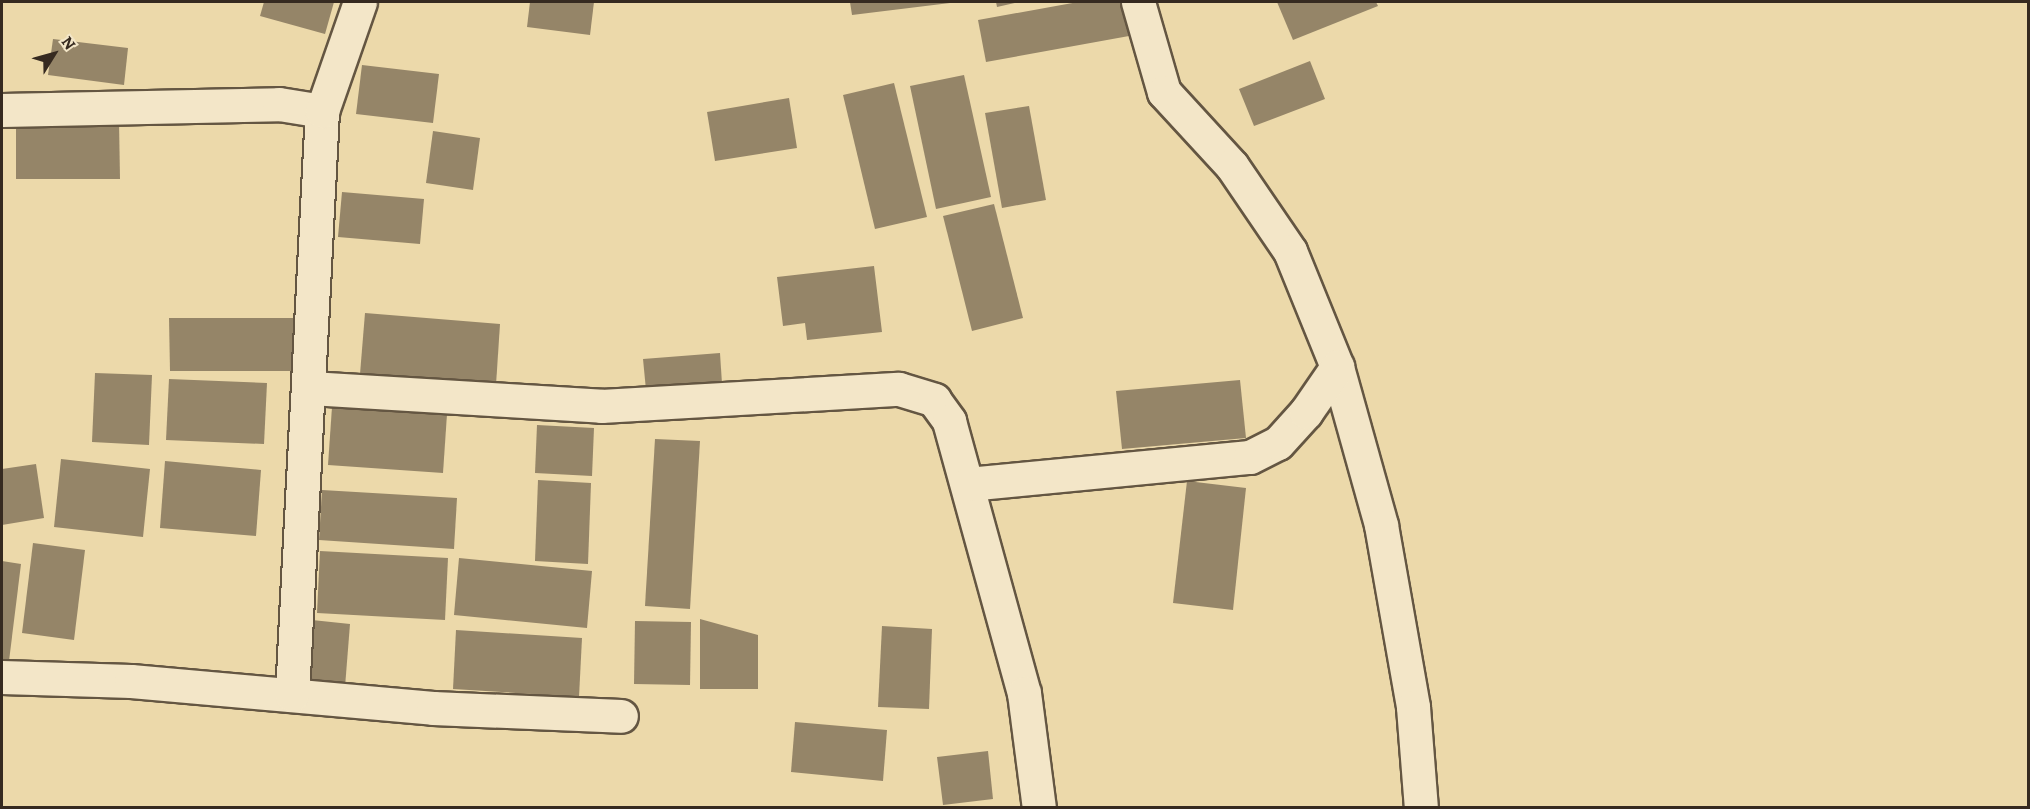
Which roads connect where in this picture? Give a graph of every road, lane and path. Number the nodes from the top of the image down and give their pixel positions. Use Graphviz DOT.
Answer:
graph roads {
  1 [pos="360,2"];
  2 [pos="1138,2"];
  3 [pos="2,110"];
  4 [pos="322,111"];
  5 [pos="1337,367"];
  6 [pos="310,388"];
  7 [pos="968,484"];
  8 [pos="2,677"];
  9 [pos="292,695"];
  10 [pos="621,716"];
  11 [pos="1039,807"];
  12 [pos="1421,807"];
  1 -- 4 [label="street"];
  2 -- 5 [label="street"];
  3 -- 4 [label="street"];
  4 -- 6 [label="street"];
  5 -- 7 [label="street"];
  5 -- 12 [label="street"];
  6 -- 7 [label="street"];
  6 -- 9 [label="street"];
  7 -- 11 [label="street"];
  8 -- 9 [label="street"];
  9 -- 10 [label="street"];
}
